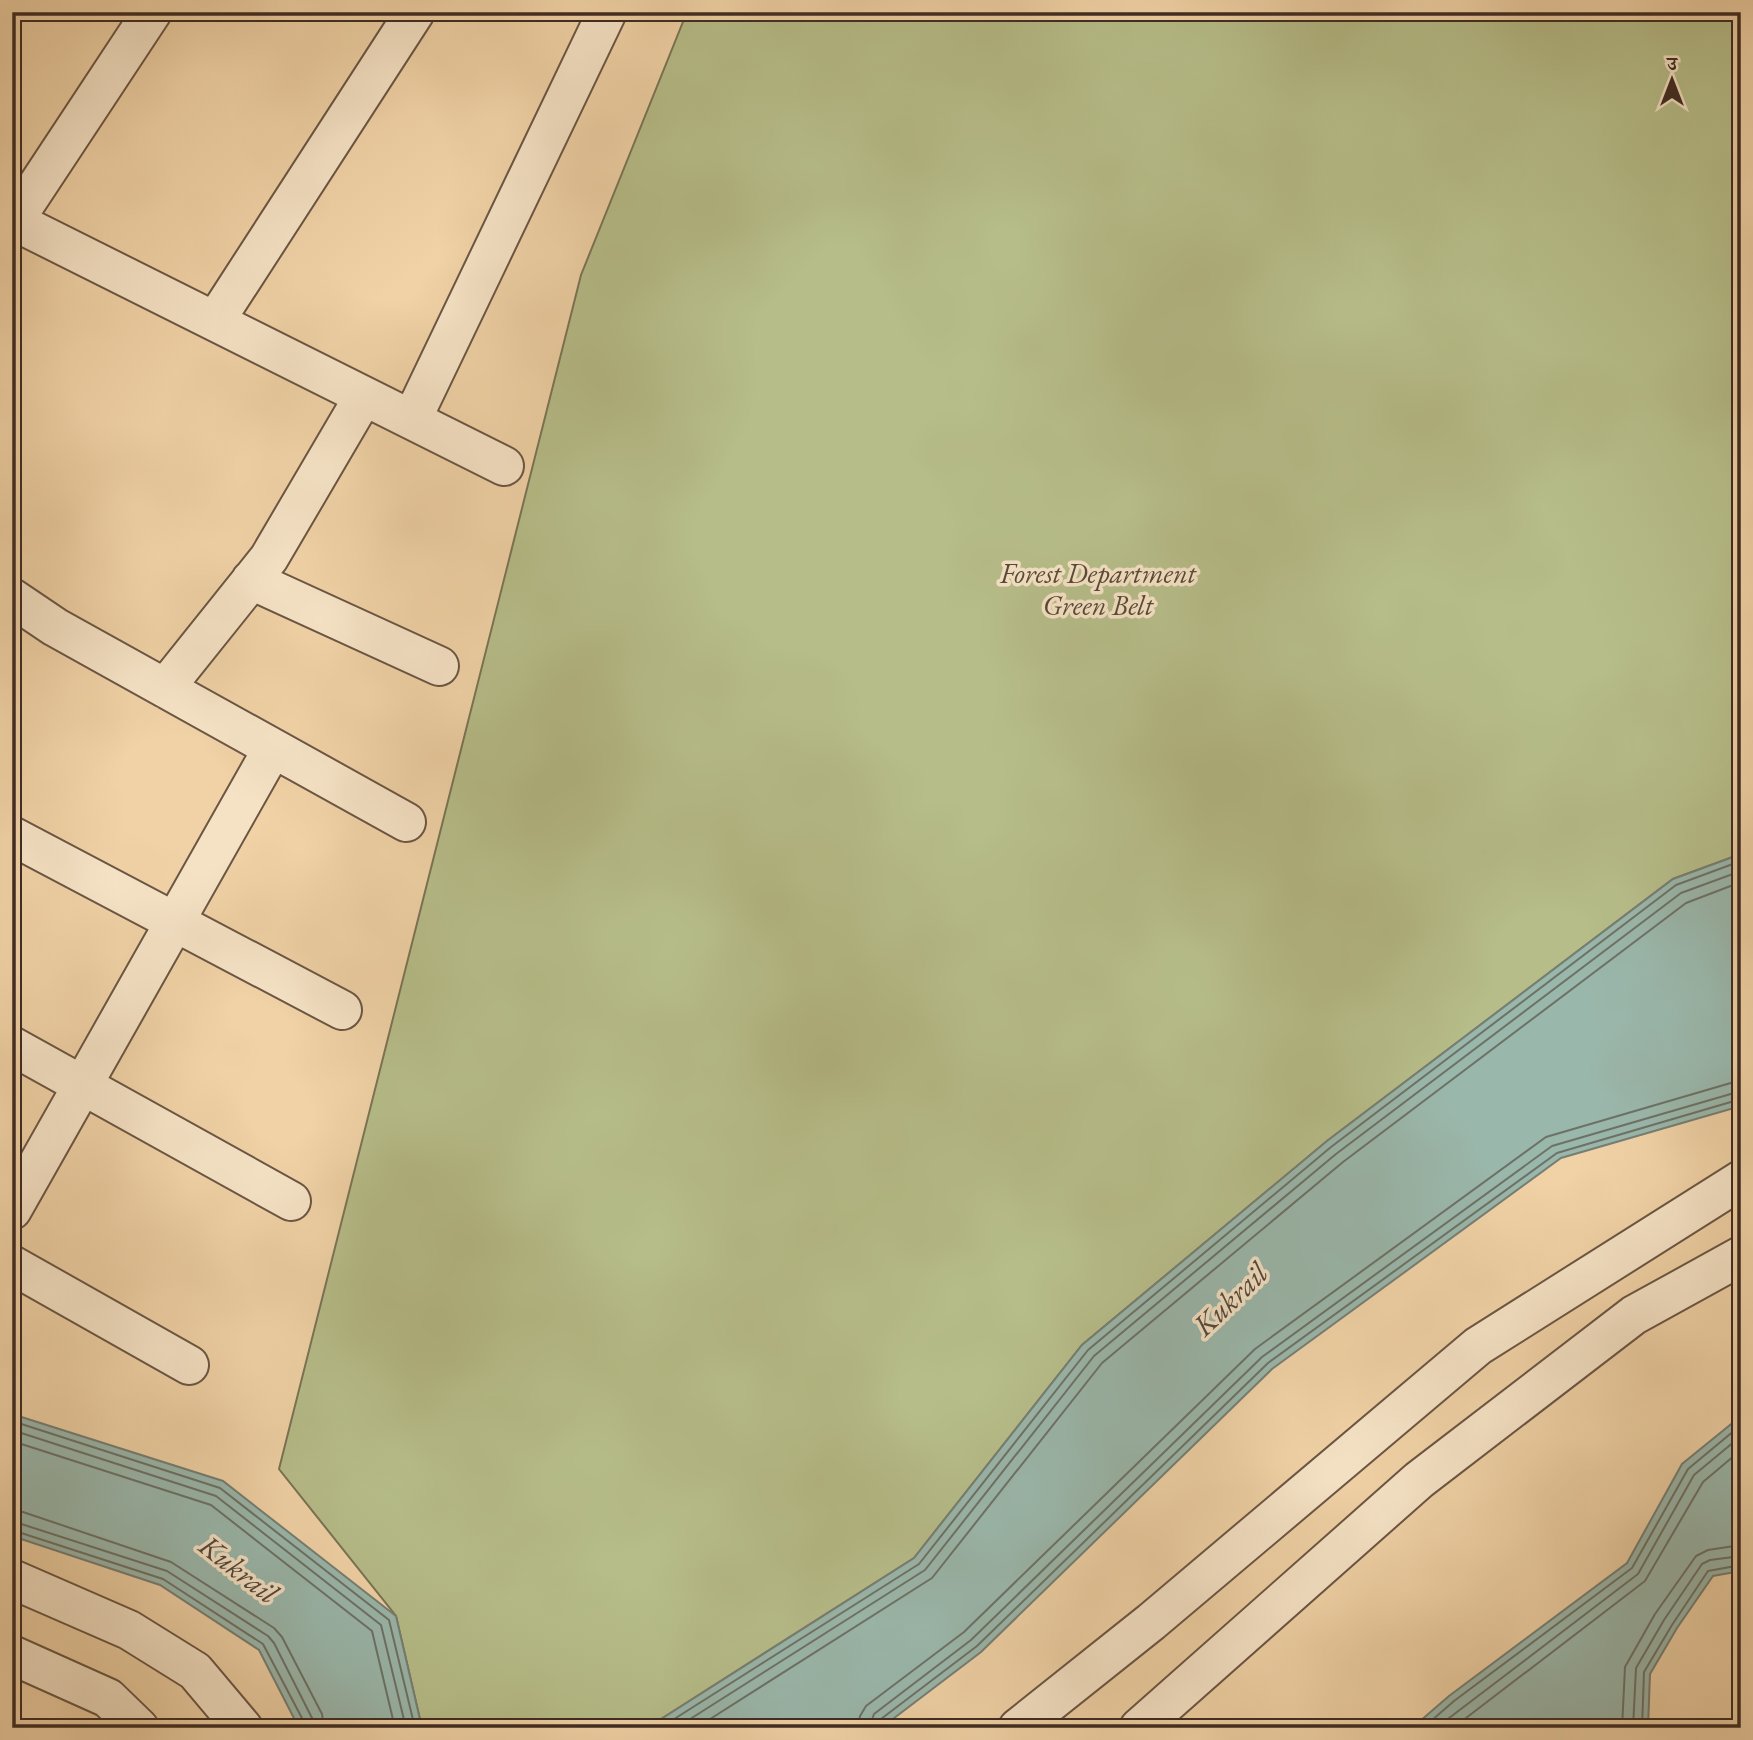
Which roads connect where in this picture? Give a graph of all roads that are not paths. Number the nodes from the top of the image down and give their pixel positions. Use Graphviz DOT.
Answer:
graph roads {
  1 [pos="152,12"];
  2 [pos="415,12"];
  3 [pos="607,12"];
  4 [pos="13,220"];
  5 [pos="215,321"];
  6 [pos="364,396"];
  7 [pos="412,419"];
  8 [pos="504,466"];
  9 [pos="251,580"];
  10 [pos="12,598"];
  11 [pos="439,666"];
  12 [pos="165,688"];
  13 [pos="274,748"];
  14 [pos="406,822"];
  15 [pos="12,836"];
  16 [pos="176,922"];
  17 [pos="342,1010"];
  18 [pos="12,1045"];
  19 [pos="83,1085"];
  20 [pos="1741,1180"];
  21 [pos="291,1201"];
  22 [pos="12,1210"];
  23 [pos="1741,1256"];
  24 [pos="12,1265"];
  25 [pos="189,1365"];
  26 [pos="12,1579"];
  27 [pos="12,1654"];
  28 [pos="139,1728"];
  29 [pos="243,1728"];
  30 [pos="1018,1728"];
  31 [pos="1139,1728"];
  1 -- 4 [label="street"];
  2 -- 5 [label="street"];
  3 -- 7 [label="street"];
  4 -- 5 [label="street"];
  5 -- 6 [label="street"];
  6 -- 7 [label="street"];
  6 -- 9 [label="street"];
  7 -- 8 [label="street"];
  9 -- 11 [label="street"];
  9 -- 12 [label="street"];
  10 -- 12 [label="street"];
  12 -- 13 [label="street"];
  13 -- 14 [label="street"];
  13 -- 16 [label="street"];
  15 -- 16 [label="street"];
  16 -- 17 [label="street"];
  16 -- 19 [label="street"];
  18 -- 19 [label="street"];
  19 -- 21 [label="street"];
  19 -- 22 [label="street"];
  20 -- 30 [label="street"];
  23 -- 31 [label="street"];
  24 -- 25 [label="street"];
  26 -- 29 [label="street"];
  27 -- 28 [label="street"];
}
